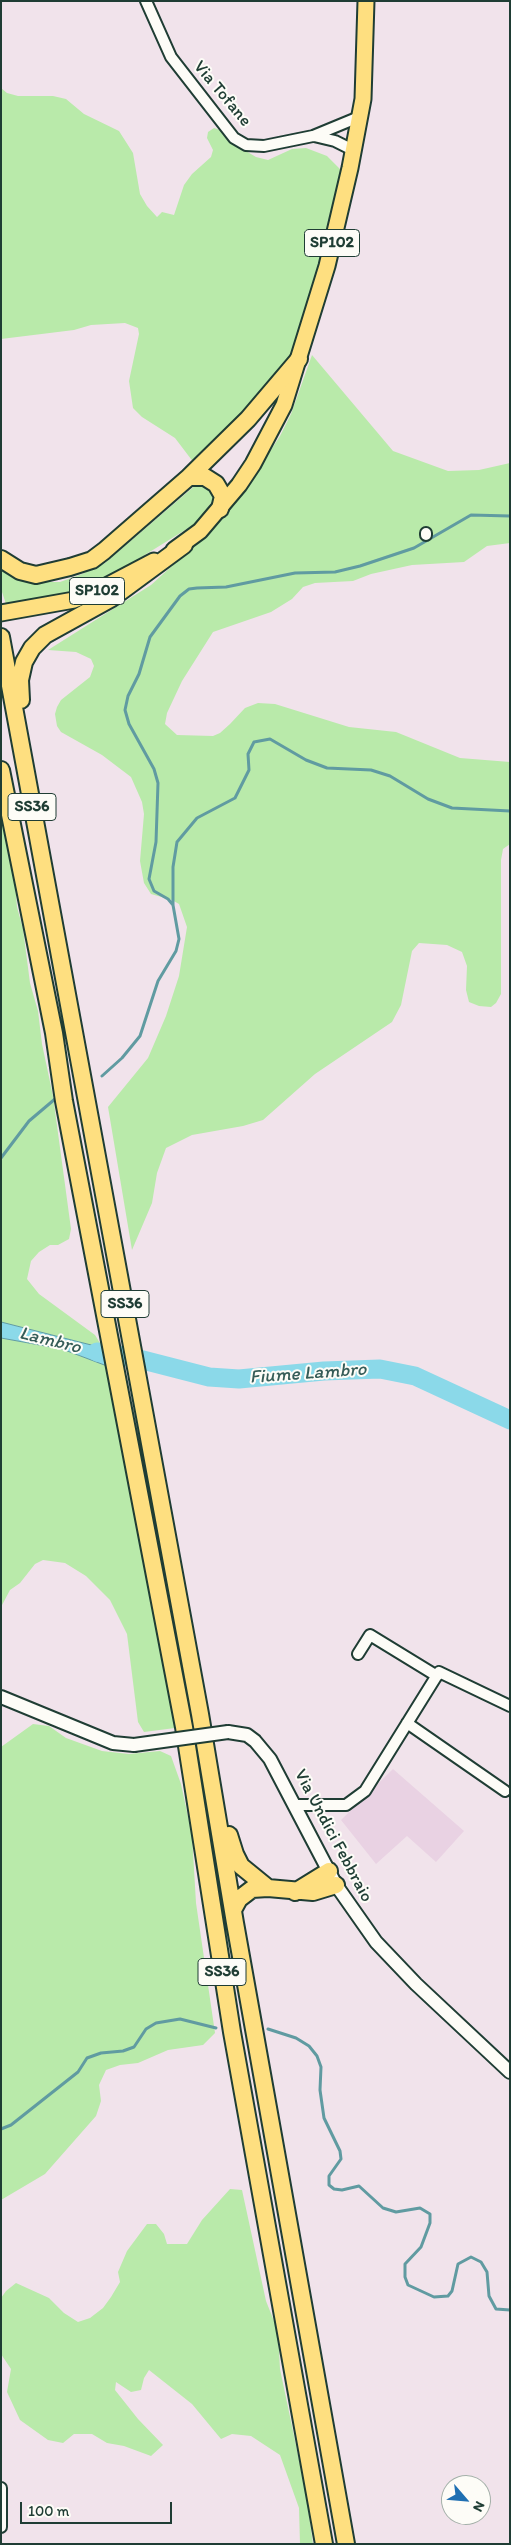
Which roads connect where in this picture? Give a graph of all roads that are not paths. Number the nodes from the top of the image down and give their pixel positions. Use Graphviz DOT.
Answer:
graph roads {
  1 [pos="146,1"];
  2 [pos="366,1"];
  3 [pos="359,117"];
  4 [pos="313,136"];
  5 [pos="353,150"];
  6 [pos="299,359"];
  7 [pos="189,477"];
  8 [pos="220,509"];
  9 [pos="184,545"];
  10 [pos="1,559"];
  11 [pos="1,613"];
  12 [pos="1,637"];
  13 [pos="1,770"];
  14 [pos="1,816"];
  15 [pos="28,902"];
  16 [pos="63,976"];
  17 [pos="358,1654"];
  18 [pos="437,1676"];
  19 [pos="1,1697"];
  20 [pos="510,1706"];
  21 [pos="200,1714"];
  22 [pos="407,1723"];
  23 [pos="505,1791"];
  24 [pos="294,1804"];
  25 [pos="332,1878"];
  26 [pos="268,1888"];
  27 [pos="233,1910"];
  28 [pos="510,2072"];
  29 [pos="1,2488"];
  30 [pos="1,2527"];
  31 [pos="324,2544"];
  32 [pos="346,2544"];
  1 -- 4 [label="street, Via Tofane"];
  2 -- 3 [label="main road, SP102"];
  3 -- 4 [label="street, Via Tofane"];
  3 -- 5 [label="main road, SP102"];
  4 -- 5 [label="street, Via Tofane"];
  5 -- 6 [label="main road, SP102"];
  6 -- 7 [label="highway"];
  6 -- 8 [label="main road, SP102"];
  7 -- 8 [label="highway"];
  7 -- 10 [label="highway"];
  8 -- 9 [label="main road, SP102"];
  9 -- 11 [label="main road, SP102"];
  9 -- 16 [label="highway"];
  12 -- 16 [label="highway, SS36"];
  13 -- 15 [label="highway, SS36"];
  14 -- 15 [label="highway"];
  15 -- 31 [label="highway, SS36"];
  16 -- 21 [label="highway, SS36"];
  17 -- 18 [label="street"];
  18 -- 20 [label="street"];
  18 -- 22 [label="street"];
  19 -- 24 [label="street, Via Undici Febbraio, bridge"];
  21 -- 26 [label="highway"];
  21 -- 27 [label="highway, SS36"];
  22 -- 23 [label="street"];
  22 -- 24 [label="street"];
  24 -- 25 [label="street, Via Undici Febbraio"];
  25 -- 26 [label="highway"];
  25 -- 28 [label="street, Via Undici Febbraio"];
  26 -- 27 [label="highway"];
  27 -- 32 [label="highway, SS36"];
  29 -- 30 [label="street"];
}
